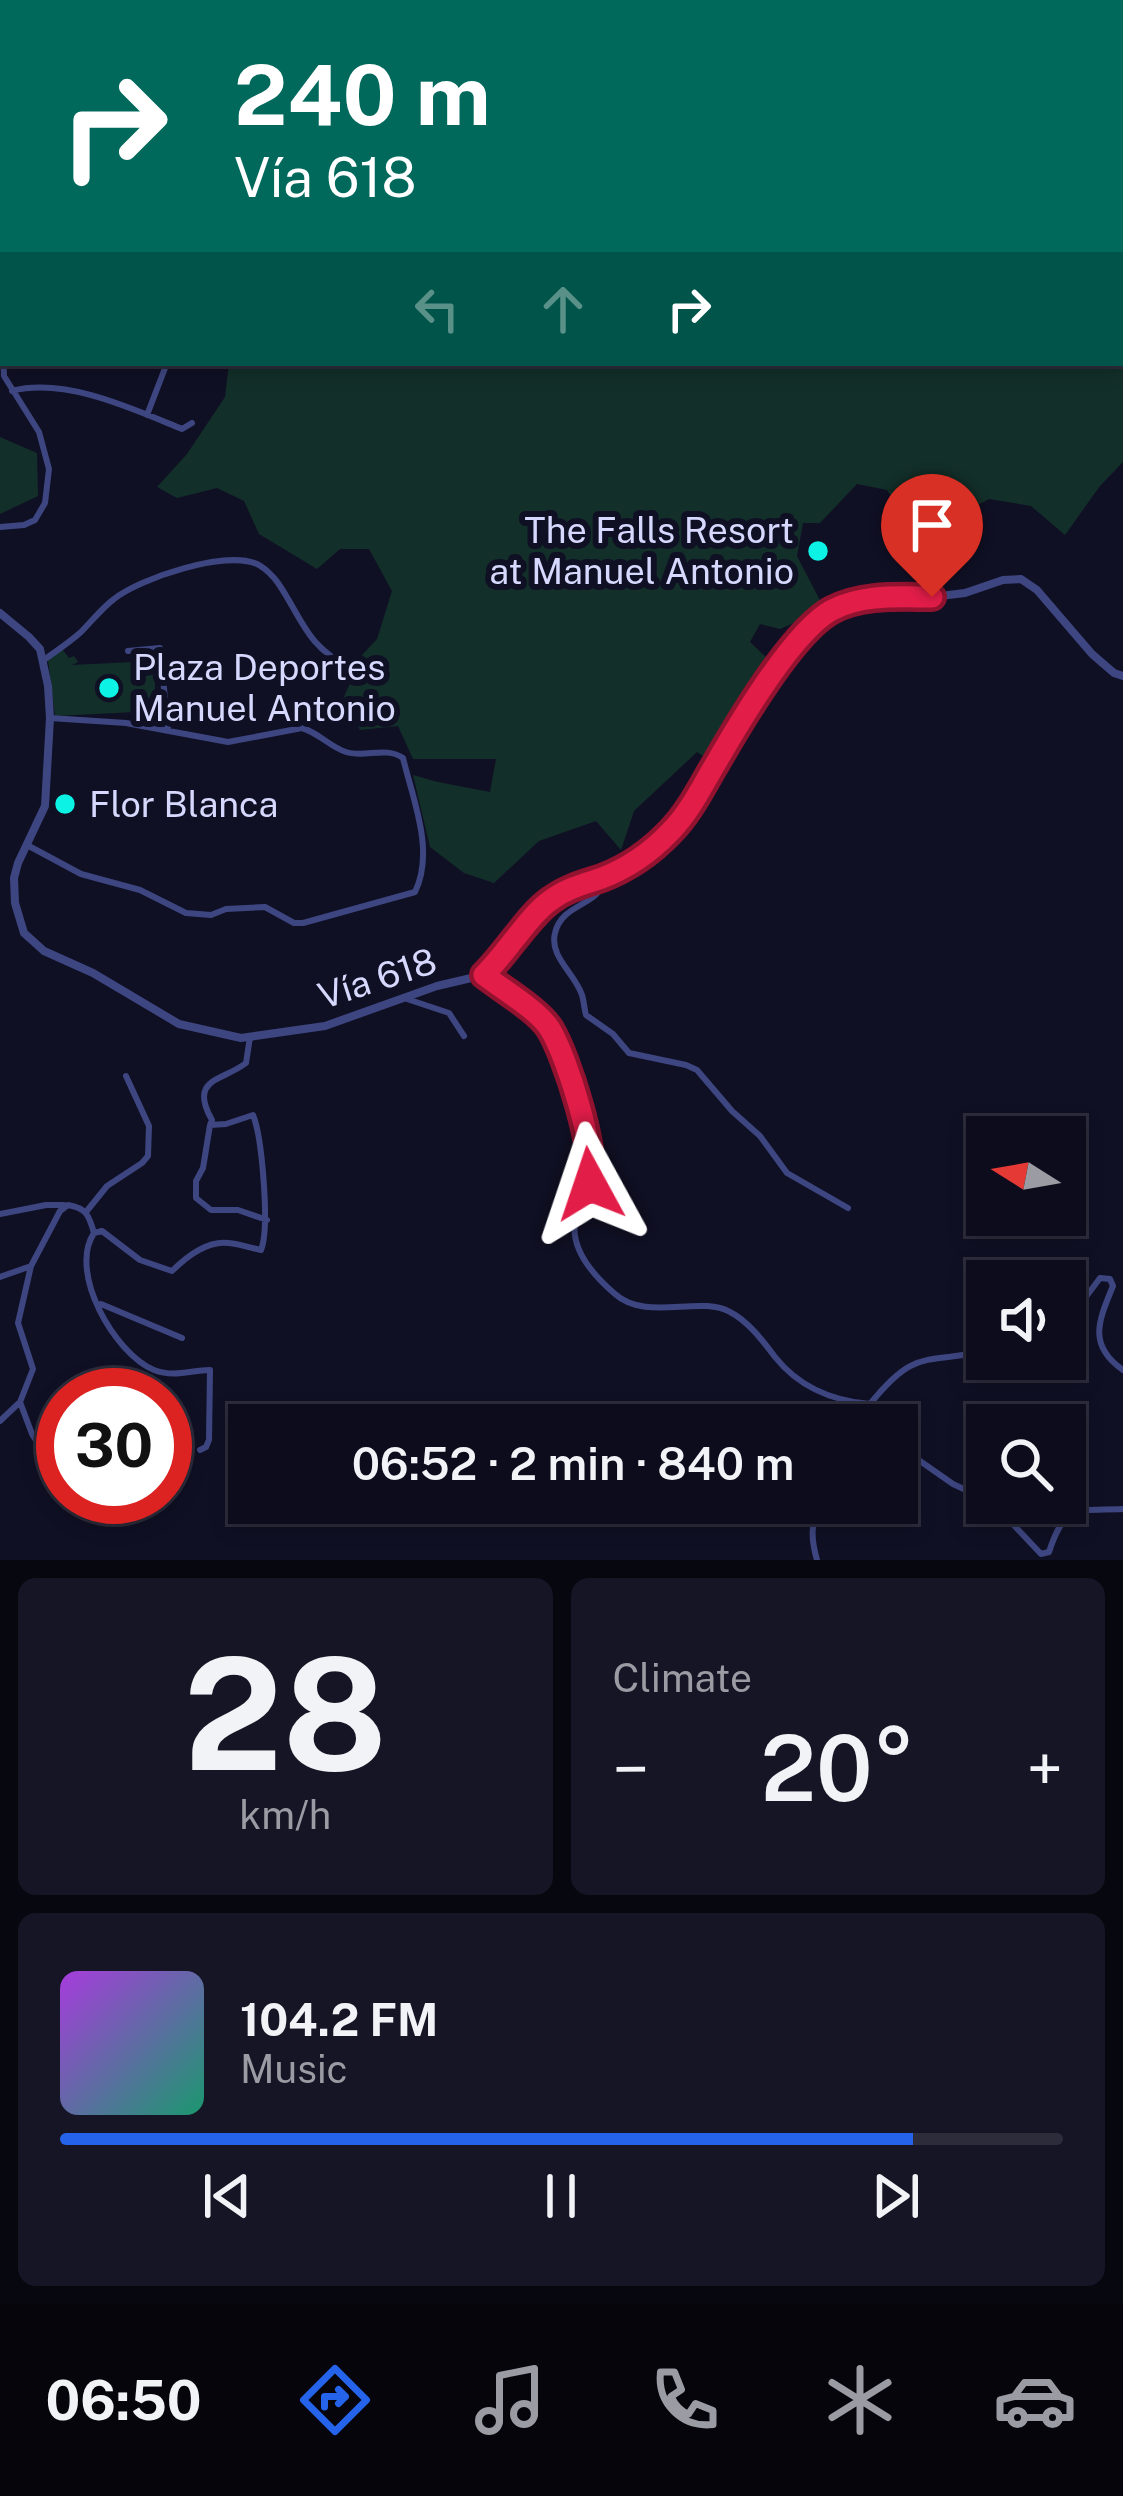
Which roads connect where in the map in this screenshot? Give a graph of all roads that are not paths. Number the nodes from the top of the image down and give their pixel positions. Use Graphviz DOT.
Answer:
graph roads {
  1 [pos="4,366"];
  2 [pos="166,366"];
  3 [pos="12,391"];
  4 [pos="147,415"];
  5 [pos="192,423"];
  6 [pos="0,527"];
  7 [pos="0,613"];
  8 [pos="128,651"];
  9 [pos="44,660"];
  10 [pos="349,667"];
  11 [pos="1123,676"];
  12 [pos="50,718"];
  13 [pos="168,729"];
  14 [pos="27,845"];
  15 [pos="605,877"];
  16 [pos="484,975"];
  17 [pos="407,999"];
  18 [pos="464,1036"];
  19 [pos="250,1037"];
  20 [pos="126,1076"];
  21 [pos="210,1125"];
  22 [pos="68,1205"];
  23 [pos="848,1208"];
  24 [pos="86,1212"];
  25 [pos="0,1214"];
  26 [pos="266,1220"];
  27 [pos="94,1232"];
  28 [pos="31,1266"];
  29 [pos="0,1277"];
  30 [pos="1086,1297"];
  31 [pos="98,1303"];
  32 [pos="182,1339"];
  33 [pos="966,1354"];
  34 [pos="1123,1370"];
  35 [pos="20,1402"];
  36 [pos="870,1404"];
  37 [pos="0,1421"];
  38 [pos="36,1439"];
  39 [pos="200,1450"];
  40 [pos="918,1459"];
  41 [pos="966,1490"];
  42 [pos="1123,1509"];
  43 [pos="1086,1511"];
  44 [pos="814,1524"];
  45 [pos="1012,1524"];
  46 [pos="1060,1524"];
  47 [pos="818,1560"];
  1 -- 3 [label="street"];
  2 -- 4 [label="street"];
  3 -- 4 [label="street"];
  3 -- 6 [label="street"];
  4 -- 5 [label="street"];
  7 -- 9 [label="street"];
  8 -- 13 [label="street"];
  9 -- 10 [label="street"];
  9 -- 12 [label="street, Vía 618"];
  11 -- 15 [label="street, Vía 618"];
  12 -- 13 [label="street"];
  12 -- 14 [label="street, Vía 618"];
  13 -- 14 [label="street"];
  14 -- 19 [label="street, Vía 618"];
  15 -- 16 [label="street, Vía 618"];
  15 -- 23 [label="street"];
  16 -- 17 [label="street, Vía 618"];
  16 -- 36 [label="street"];
  17 -- 18 [label="street"];
  17 -- 19 [label="street, Vía 618"];
  19 -- 21 [label="street"];
  20 -- 24 [label="street"];
  21 -- 26 [label="street"];
  21 -- 26 [label="street"];
  22 -- 24 [label="street"];
  22 -- 25 [label="street"];
  22 -- 28 [label="street"];
  24 -- 27 [label="street"];
  26 -- 27 [label="street"];
  27 -- 31 [label="street"];
  28 -- 29 [label="street"];
  28 -- 35 [label="street"];
  30 -- 34 [label="street"];
  31 -- 32 [label="street"];
  31 -- 39 [label="street"];
  33 -- 36 [label="street"];
  35 -- 37 [label="street"];
  35 -- 38 [label="street"];
  40 -- 41 [label="street"];
  42 -- 43 [label="street"];
  44 -- 47 [label="street"];
  45 -- 46 [label="street"];
}
